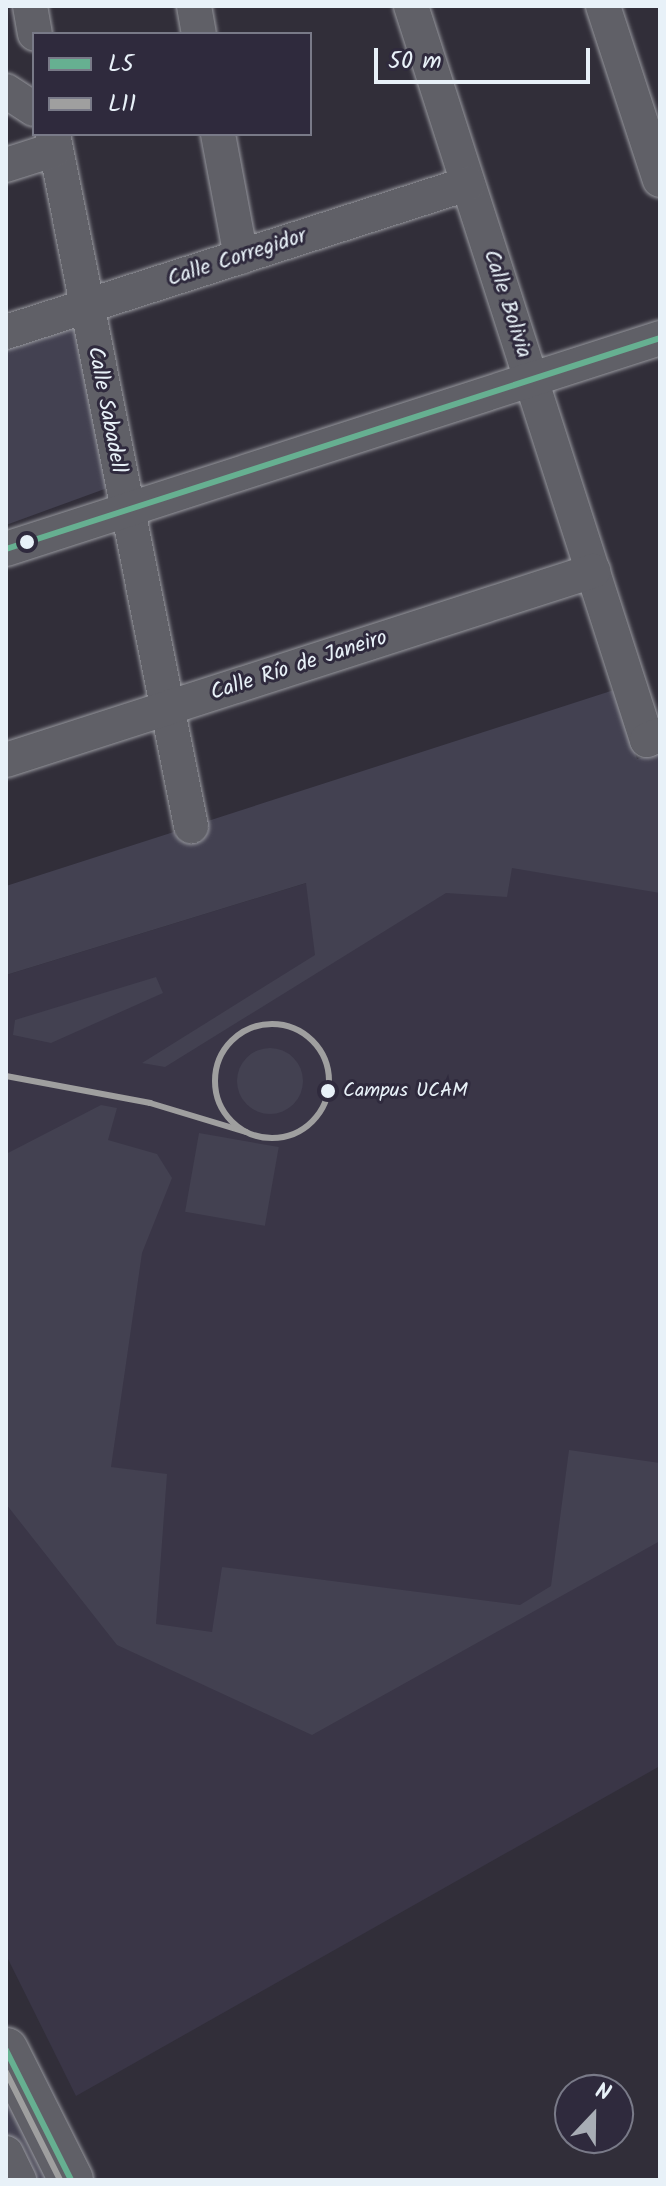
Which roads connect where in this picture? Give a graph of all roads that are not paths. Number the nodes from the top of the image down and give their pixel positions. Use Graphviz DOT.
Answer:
graph roads {
  1 [pos="30,6"];
  2 [pos="194,6"];
  3 [pos="411,6"];
  4 [pos="603,6"];
  5 [pos="35,32"];
  6 [pos="199,32"];
  7 [pos="6,91"];
  8 [pos="32,108"];
  9 [pos="218,136"];
  10 [pos="55,141"];
  11 [pos="6,165"];
  12 [pos="660,180"];
  13 [pos="468,184"];
  14 [pos="241,257"];
  15 [pos="86,307"];
  16 [pos="6,332"];
  17 [pos="660,338"];
  18 [pos="531,379"];
  19 [pos="126,509"];
  20 [pos="6,549"];
  21 [pos="593,571"];
  22 [pos="165,709"];
  23 [pos="653,737"];
  24 [pos="6,760"];
  25 [pos="191,826"];
  26 [pos="6,2050"];
  27 [pos="6,2153"];
  28 [pos="19,2180"];
  29 [pos="71,2180"];
  1 -- 5 [label="street"];
  2 -- 6 [label="street"];
  3 -- 13 [label="street, Calle Bolivia"];
  4 -- 12 [label="street"];
  7 -- 8 [label="street"];
  9 -- 14 [label="street"];
  10 -- 11 [label="street"];
  10 -- 15 [label="street, Calle Sabadell"];
  13 -- 14 [label="street, Calle Corregidor"];
  13 -- 18 [label="street, Calle Bolivia"];
  14 -- 15 [label="street, Calle Corregidor"];
  15 -- 16 [label="street, Calle Corregidor"];
  15 -- 19 [label="street, Calle Sabadell"];
  17 -- 18 [label="street"];
  18 -- 19 [label="street"];
  18 -- 21 [label="street, Calle Bolivia"];
  19 -- 20 [label="street"];
  19 -- 22 [label="street, Calle Sabadell"];
  21 -- 22 [label="street, Calle Río de Janeiro"];
  21 -- 23 [label="street, Calle Bolivia"];
  22 -- 24 [label="street, Calle Río de Janeiro"];
  22 -- 25 [label="street, Calle Sabadell"];
  26 -- 29 [label="main road"];
  27 -- 28 [label="street"];
}
